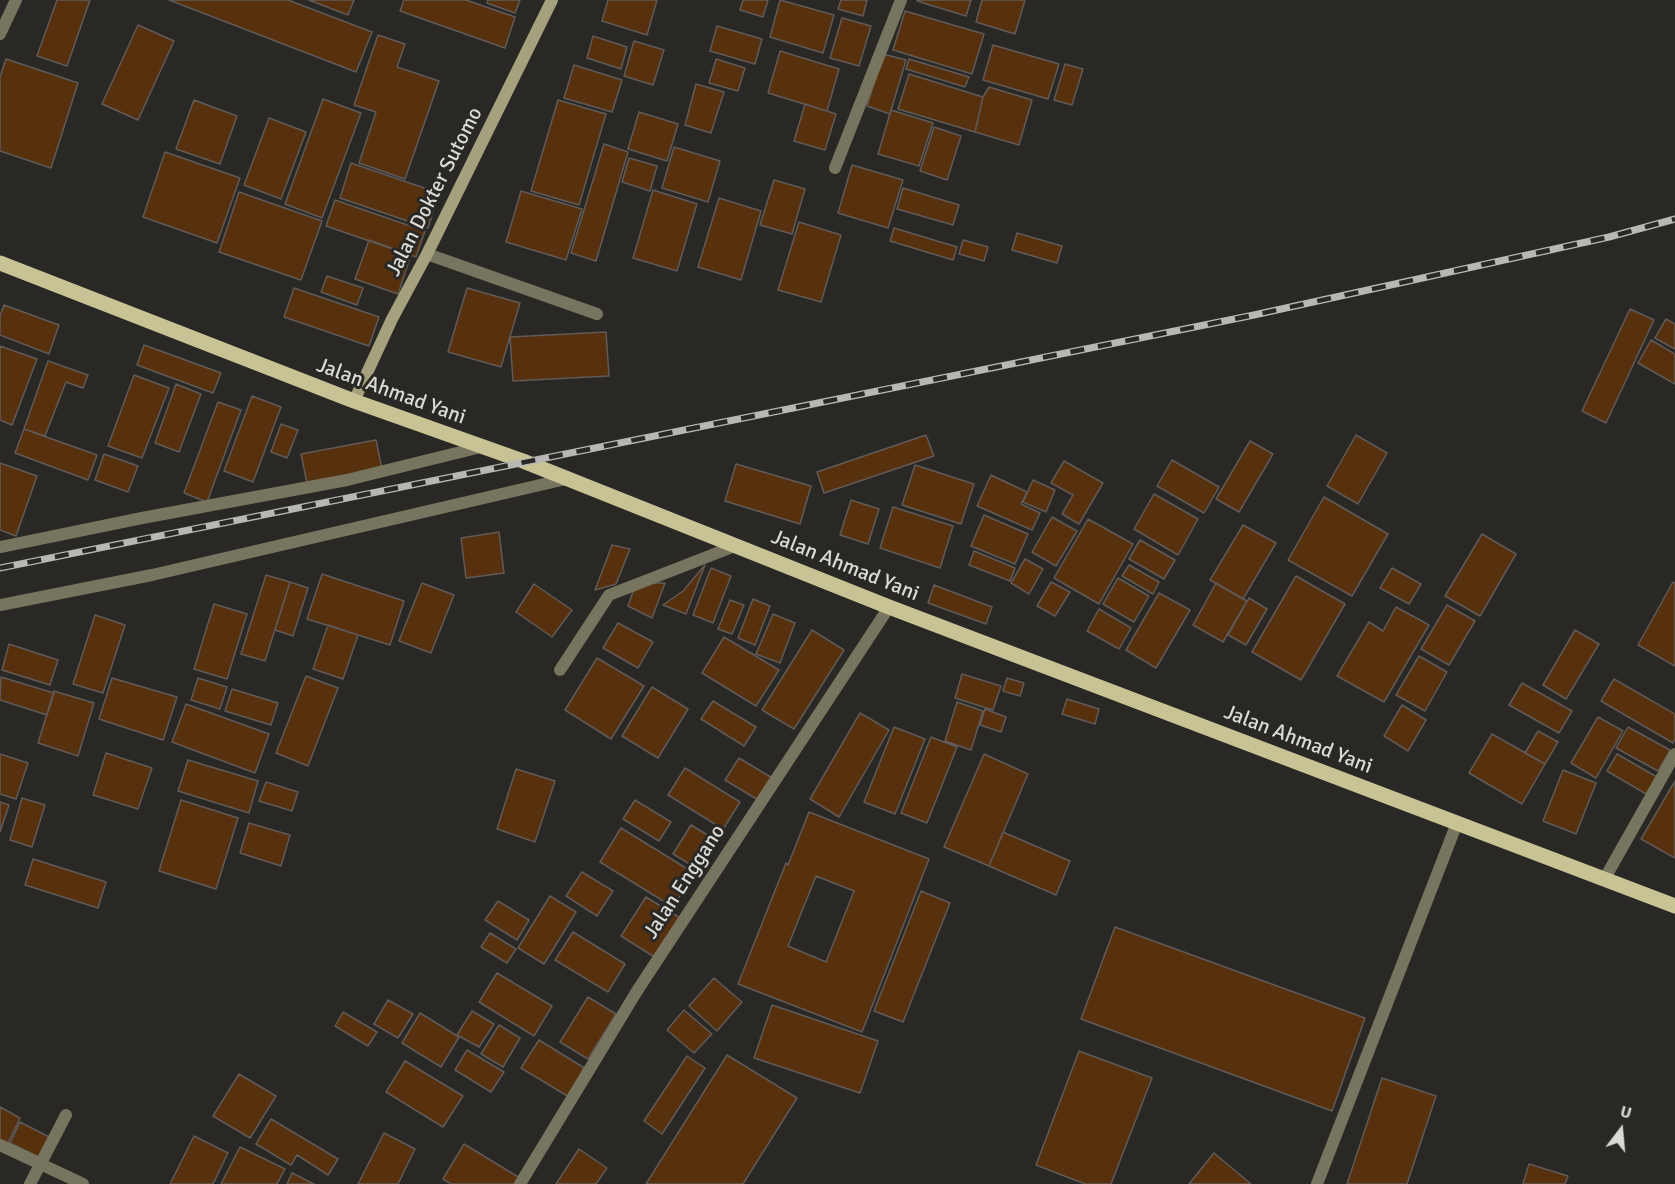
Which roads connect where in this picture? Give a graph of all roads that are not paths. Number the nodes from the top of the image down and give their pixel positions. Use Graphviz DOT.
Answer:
graph roads {
  1 [pos="16,0"];
  2 [pos="552,0"];
  3 [pos="901,0"];
  4 [pos="0,33"];
  5 [pos="835,168"];
  6 [pos="427,254"];
  7 [pos="0,263"];
  8 [pos="597,314"];
  9 [pos="354,401"];
  10 [pos="481,447"];
  11 [pos="566,479"];
  12 [pos="735,546"];
  13 [pos="0,547"];
  14 [pos="0,605"];
  15 [pos="889,607"];
  16 [pos="560,670"];
  17 [pos="1675,754"];
  18 [pos="1457,823"];
  19 [pos="1605,879"];
  20 [pos="1675,906"];
  21 [pos="66,1115"];
  22 [pos="0,1145"];
  23 [pos="40,1164"];
  24 [pos="30,1184"];
  25 [pos="83,1184"];
  26 [pos="520,1184"];
  27 [pos="1317,1184"];
  1 -- 4 [label="street"];
  2 -- 6 [label="main road, Jalan Dokter Sutomo"];
  3 -- 5 [label="street"];
  6 -- 8 [label="street"];
  6 -- 9 [label="main road, Jalan Dokter Sutomo"];
  7 -- 9 [label="main road, Jalan Ahmad Yani"];
  9 -- 10 [label="main road, Jalan Ahmad Yani"];
  10 -- 11 [label="main road, Jalan Ahmad Yani"];
  10 -- 13 [label="street"];
  11 -- 12 [label="main road, Jalan Ahmad Yani"];
  11 -- 14 [label="street"];
  12 -- 15 [label="main road, Jalan Ahmad Yani"];
  12 -- 16 [label="street"];
  15 -- 18 [label="main road, Jalan Ahmad Yani"];
  15 -- 26 [label="street, Jalan Enggano"];
  17 -- 19 [label="street"];
  18 -- 19 [label="main road, Jalan Ahmad Yani"];
  18 -- 27 [label="street"];
  19 -- 20 [label="main road, Jalan Ahmad Yani"];
  21 -- 23 [label="street"];
  22 -- 23 [label="street"];
  23 -- 24 [label="street"];
  23 -- 25 [label="street"];
}
